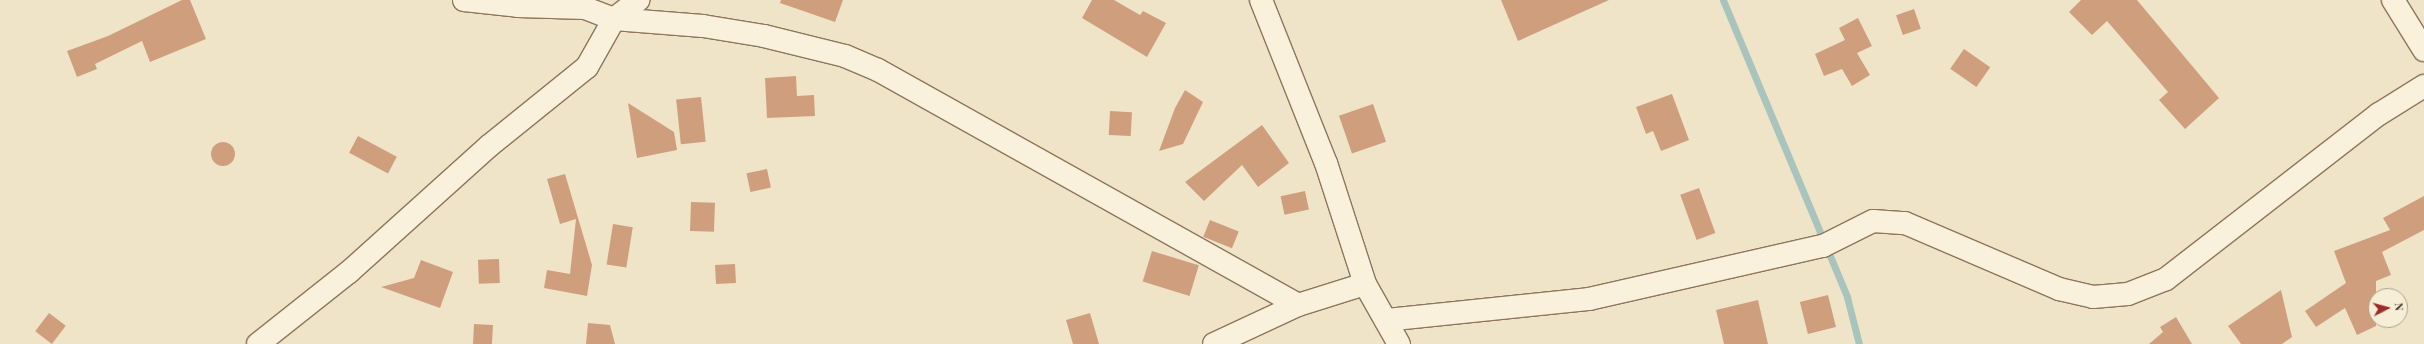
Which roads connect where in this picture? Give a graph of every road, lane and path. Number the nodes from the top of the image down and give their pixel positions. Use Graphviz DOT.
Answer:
graph roads {
  1 [pos="464,0"];
  2 [pos="638,0"];
  3 [pos="1261,0"];
  4 [pos="2393,0"];
  5 [pos="614,19"];
  6 [pos="2424,50"];
  7 [pos="2424,86"];
  8 [pos="1365,284"];
  9 [pos="1298,305"];
  10 [pos="1386,320"];
  11 [pos="258,344"];
  12 [pos="1214,344"];
  13 [pos="1399,344"];
  1 -- 5 [label="street"];
  2 -- 5 [label="street"];
  3 -- 8 [label="street"];
  4 -- 6 [label="street"];
  5 -- 9 [label="street"];
  5 -- 11 [label="street"];
  7 -- 10 [label="street"];
  8 -- 9 [label="street"];
  8 -- 10 [label="street"];
  9 -- 12 [label="street"];
  10 -- 13 [label="street"];
}
